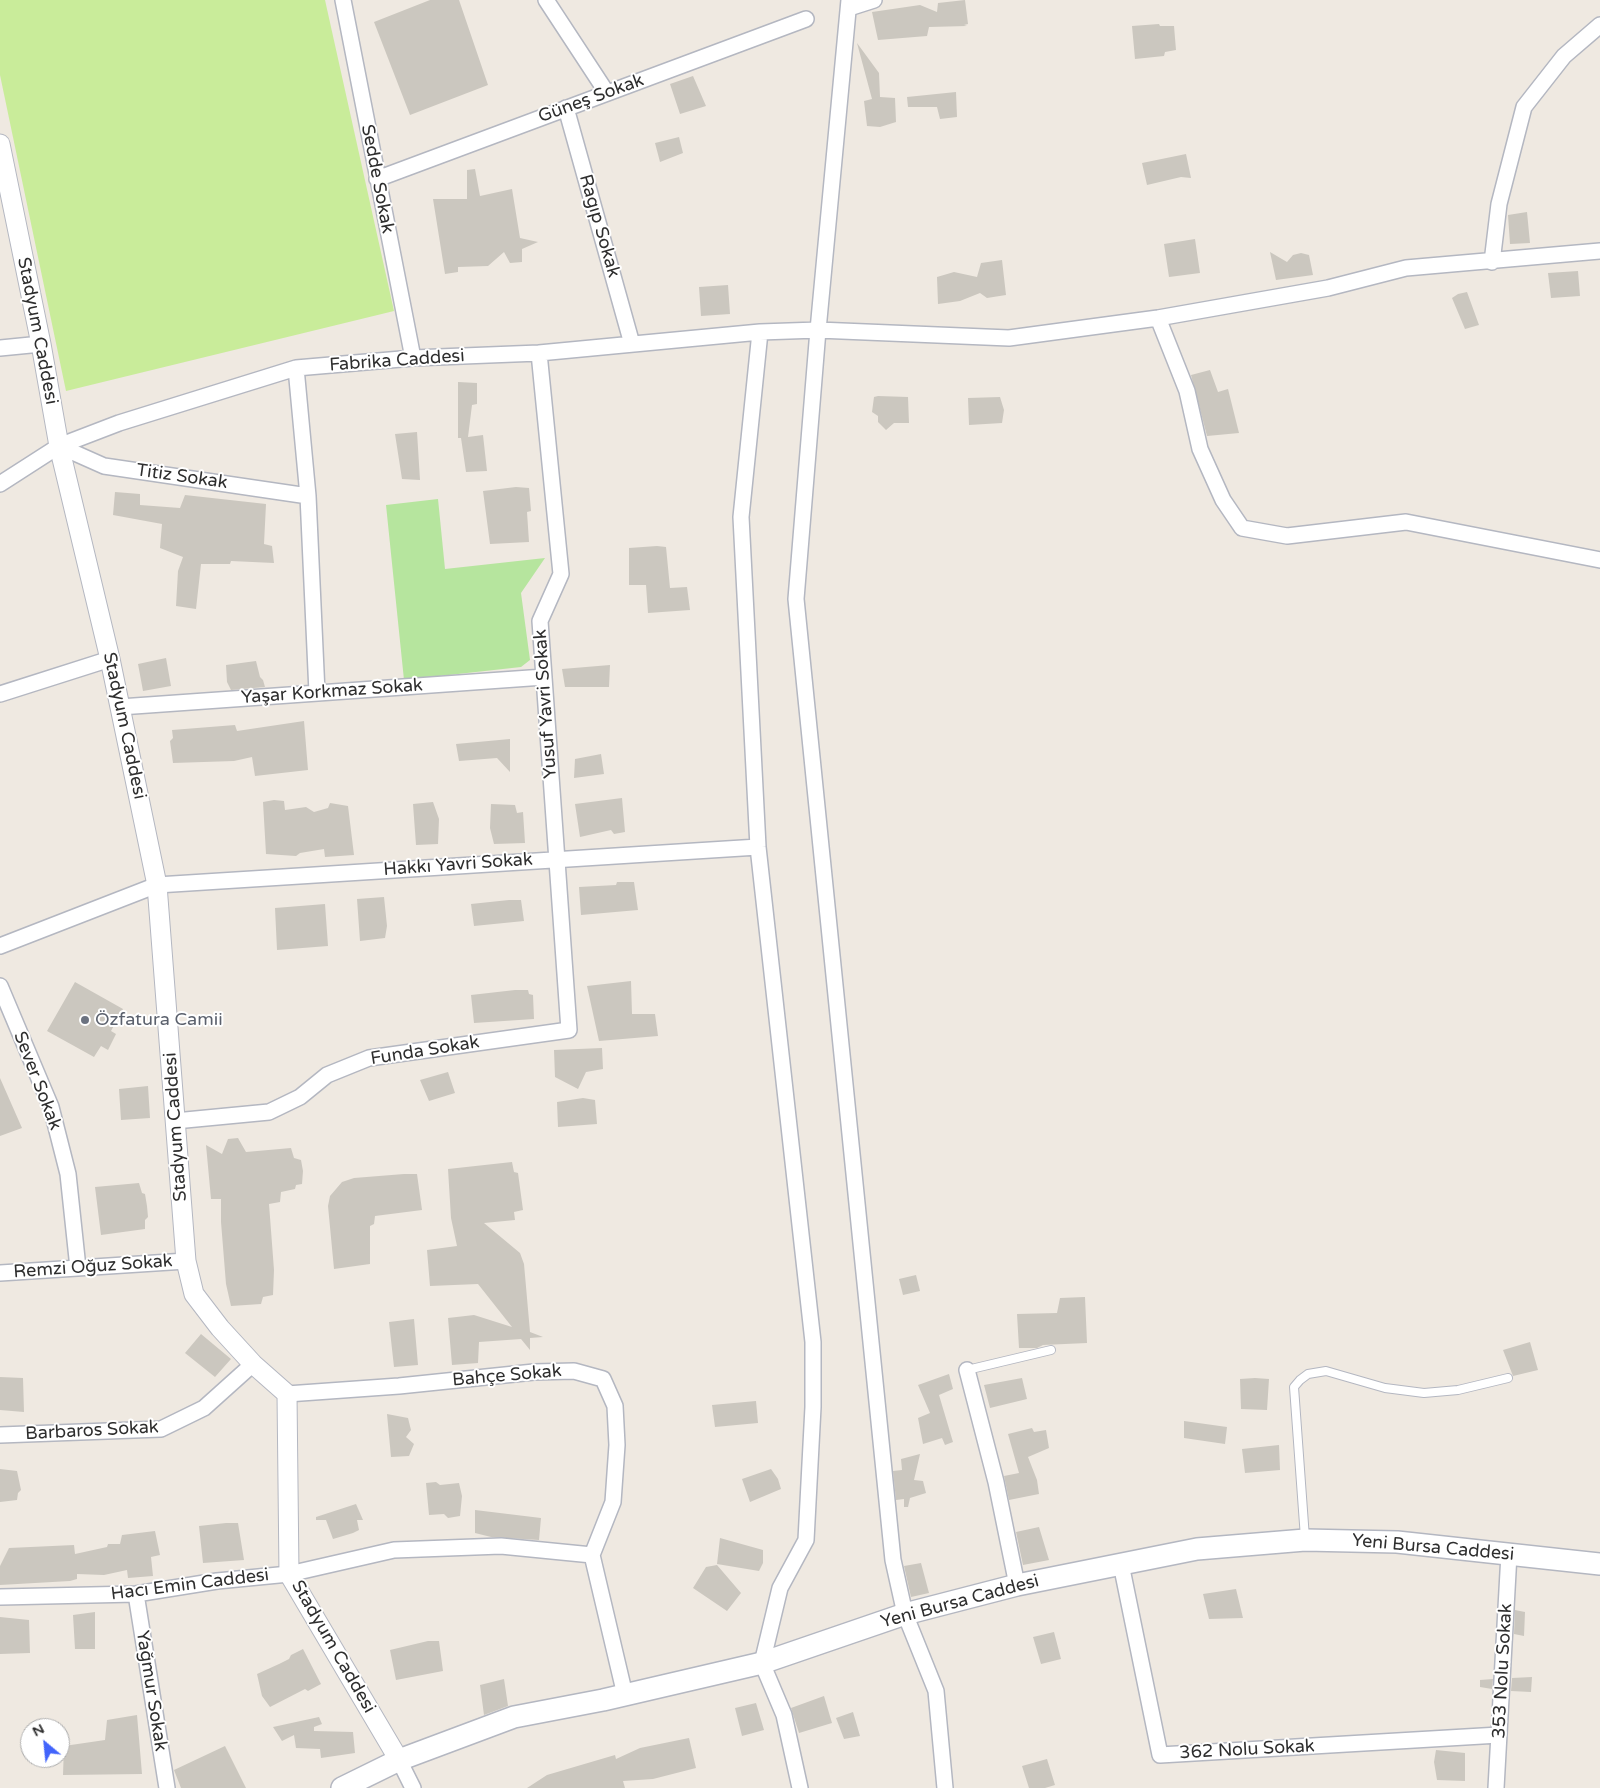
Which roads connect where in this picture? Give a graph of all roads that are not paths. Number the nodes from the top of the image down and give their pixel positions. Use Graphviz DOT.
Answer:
graph roads {
  1 [pos="343,0"];
  2 [pos="546,0"];
  3 [pos="874,0"];
  4 [pos="849,4"];
  5 [pos="806,19"];
  6 [pos="1600,25"];
  7 [pos="607,93"];
  8 [pos="566,108"];
  9 [pos="0,144"];
  10 [pos="376,178"];
  11 [pos="1600,251"];
  12 [pos="1492,262"];
  13 [pos="1158,318"];
  14 [pos="818,330"];
  15 [pos="760,332"];
  16 [pos="41,344"];
  17 [pos="632,344"];
  18 [pos="0,348"];
  19 [pos="538,352"];
  20 [pos="413,358"];
  21 [pos="296,368"];
  22 [pos="59,446"];
  23 [pos="0,484"];
  24 [pos="308,496"];
  25 [pos="1600,560"];
  26 [pos="110,659"];
  27 [pos="544,677"];
  28 [pos="317,692"];
  29 [pos="0,694"];
  30 [pos="120,707"];
  31 [pos="758,847"];
  32 [pos="557,858"];
  33 [pos="157,885"];
  34 [pos="1,943"];
  35 [pos="0,986"];
  36 [pos="569,1030"];
  37 [pos="175,1120"];
  38 [pos="186,1261"];
  39 [pos="78,1268"];
  40 [pos="0,1273"];
  41 [pos="1051,1350"];
  42 [pos="254,1364"];
  43 [pos="968,1370"];
  44 [pos="1508,1378"];
  45 [pos="287,1394"];
  46 [pos="0,1435"];
  47 [pos="1305,1540"];
  48 [pos="1509,1554"];
  49 [pos="592,1555"];
  50 [pos="1120,1564"];
  51 [pos="1600,1564"];
  52 [pos="289,1574"];
  53 [pos="1017,1585"];
  54 [pos="136,1594"];
  55 [pos="0,1596"];
  56 [pos="905,1614"];
  57 [pos="762,1663"];
  58 [pos="625,1695"];
  59 [pos="1499,1735"];
  60 [pos="399,1760"];
  61 [pos="167,1788"];
  62 [pos="342,1788"];
  63 [pos="413,1788"];
  64 [pos="800,1788"];
  65 [pos="944,1788"];
  66 [pos="1496,1788"];
  1 -- 10 [label="street, Sedde Sokak"];
  2 -- 7 [label="street"];
  3 -- 4 [label="street"];
  4 -- 14 [label="street"];
  5 -- 7 [label="street, Güneş Sokak"];
  6 -- 12 [label="street"];
  7 -- 8 [label="street, Güneş Sokak"];
  8 -- 10 [label="street, Güneş Sokak"];
  8 -- 17 [label="street, Ragıp Sokak"];
  9 -- 16 [label="street, Stadyum Caddesi"];
  10 -- 20 [label="street, Sedde Sokak"];
  11 -- 12 [label="street, Fabrika Caddesi"];
  12 -- 13 [label="street, Fabrika Caddesi"];
  13 -- 14 [label="street, Fabrika Caddesi"];
  13 -- 25 [label="street"];
  14 -- 15 [label="street, Fabrika Caddesi"];
  14 -- 56 [label="street"];
  15 -- 17 [label="street, Fabrika Caddesi"];
  15 -- 31 [label="street"];
  16 -- 18 [label="street"];
  16 -- 22 [label="street, Stadyum Caddesi"];
  17 -- 19 [label="street, Fabrika Caddesi"];
  19 -- 20 [label="street, Fabrika Caddesi"];
  19 -- 27 [label="street, Yusuf Yavri Sokak"];
  20 -- 21 [label="street, Fabrika Caddesi"];
  21 -- 22 [label="street, Fabrika Caddesi"];
  21 -- 24 [label="street"];
  22 -- 23 [label="street, Fabrika Caddesi"];
  22 -- 24 [label="street, Titiz Sokak"];
  22 -- 26 [label="street, Stadyum Caddesi"];
  24 -- 28 [label="street"];
  26 -- 29 [label="street"];
  26 -- 30 [label="street, Stadyum Caddesi"];
  27 -- 28 [label="street, Yaşar Korkmaz Sokak"];
  27 -- 32 [label="street, Yusuf Yavri Sokak"];
  28 -- 30 [label="street, Yaşar Korkmaz Sokak"];
  30 -- 33 [label="street, Stadyum Caddesi"];
  31 -- 32 [label="street, Hakkı Yavri Sokak"];
  31 -- 57 [label="street"];
  32 -- 33 [label="street, Hakkı Yavri Sokak"];
  32 -- 36 [label="street, Yusuf Yavri Sokak"];
  33 -- 34 [label="street, Hakkı Yavri Sokak"];
  33 -- 37 [label="street, Stadyum Caddesi"];
  35 -- 39 [label="street, Sever Sokak"];
  36 -- 37 [label="street, Funda Sokak"];
  37 -- 38 [label="street, Stadyum Caddesi"];
  38 -- 39 [label="street, Remzi Oğuz Sokak"];
  38 -- 42 [label="street, Stadyum Caddesi"];
  39 -- 40 [label="street, Remzi Oğuz Sokak"];
  41 -- 43 [label="lane"];
  42 -- 45 [label="street, Stadyum Caddesi"];
  42 -- 46 [label="street, Barbaros Sokak"];
  43 -- 53 [label="street"];
  44 -- 47 [label="lane"];
  45 -- 49 [label="street, Bahçe Sokak"];
  45 -- 52 [label="street, Stadyum Caddesi"];
  47 -- 48 [label="main road, Yeni Bursa Caddesi"];
  47 -- 50 [label="main road, Yeni Bursa Caddesi"];
  48 -- 51 [label="main road, Yeni Bursa Caddesi"];
  48 -- 59 [label="street, 353 Nolu Sokak"];
  49 -- 52 [label="street, Hacı Emin Caddesi"];
  49 -- 58 [label="street"];
  50 -- 53 [label="main road, Yeni Bursa Caddesi"];
  50 -- 59 [label="street, 362 Nolu Sokak"];
  52 -- 54 [label="street, Hacı Emin Caddesi"];
  52 -- 60 [label="street, Stadyum Caddesi"];
  53 -- 56 [label="main road, Yeni Bursa Caddesi"];
  54 -- 55 [label="street, Hacı Emin Caddesi"];
  54 -- 61 [label="street, Yağmur Sokak"];
  56 -- 57 [label="main road, Yeni Bursa Caddesi"];
  56 -- 65 [label="street"];
  57 -- 58 [label="main road, Yeni Bursa Caddesi"];
  57 -- 64 [label="street"];
  58 -- 60 [label="main road, Yeni Bursa Caddesi"];
  59 -- 66 [label="street, 353 Nolu Sokak"];
  60 -- 62 [label="main road, Yeni Bursa Caddesi"];
  60 -- 63 [label="street"];
}
